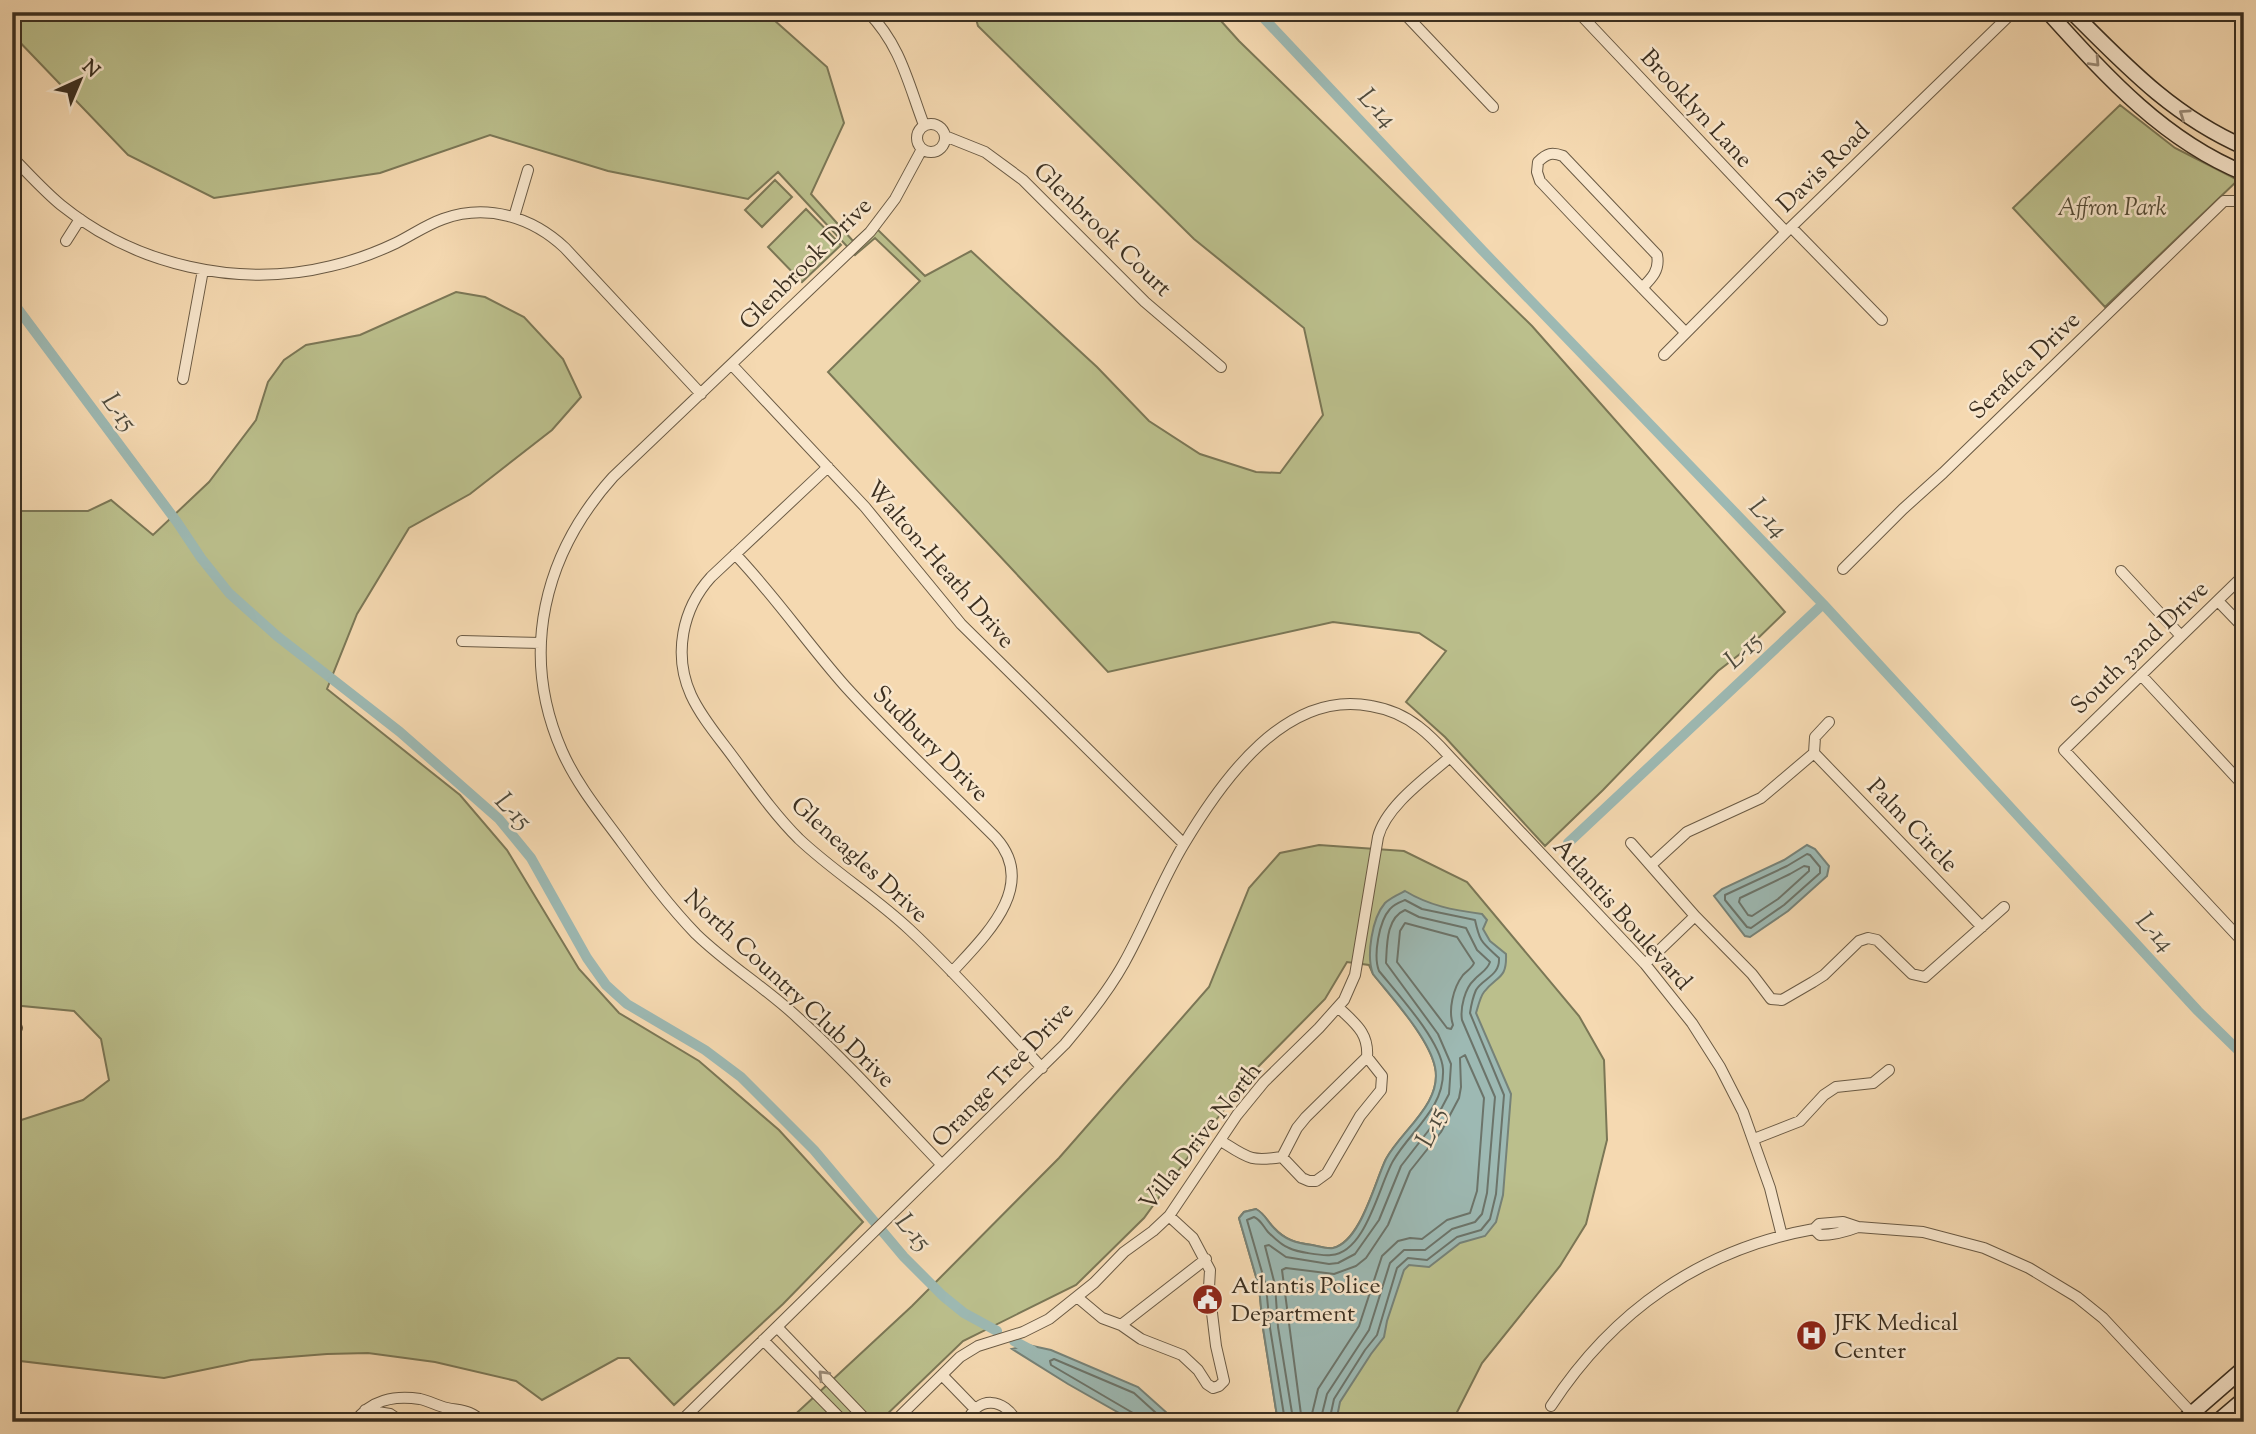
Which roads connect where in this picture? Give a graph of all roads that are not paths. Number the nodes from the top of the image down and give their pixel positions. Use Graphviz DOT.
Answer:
graph roads {
  1 [pos="869,12"];
  2 [pos="1403,12"];
  3 [pos="1578,12"];
  4 [pos="2012,12"];
  5 [pos="2048,12"];
  6 [pos="2072,12"];
  7 [pos="1493,107"];
  8 [pos="924,125"];
  9 [pos="946,136"];
  10 [pos="2244,147"];
  11 [pos="922,149"];
  12 [pos="12,157"];
  13 [pos="528,170"];
  14 [pos="2244,173"];
  15 [pos="2240,204"];
  16 [pos="514,217"];
  17 [pos="80,219"];
  18 [pos="1788,230"];
  19 [pos="66,241"];
  20 [pos="203,270"];
  21 [pos="1642,288"];
  22 [pos="1882,320"];
  23 [pos="1686,333"];
  24 [pos="1664,355"];
  25 [pos="732,365"];
  26 [pos="1221,367"];
  27 [pos="183,379"];
  28 [pos="701,394"];
  29 [pos="828,467"];
  30 [pos="735,554"];
  31 [pos="1843,569"];
  32 [pos="2121,571"];
  33 [pos="2244,575"];
  34 [pos="2218,601"];
  35 [pos="2244,628"];
  36 [pos="2181,636"];
  37 [pos="462,641"];
  38 [pos="541,643"];
  39 [pos="2141,675"];
  40 [pos="1340,704"];
  41 [pos="1829,722"];
  42 [pos="1814,753"];
  43 [pos="1450,757"];
  44 [pos="2244,786"];
  45 [pos="1631,843"];
  46 [pos="1184,844"];
  47 [pos="1651,865"];
  48 [pos="2004,907"];
  49 [pos="1695,916"];
  50 [pos="1982,927"];
  51 [pos="2244,943"];
  52 [pos="1645,964"];
  53 [pos="952,972"];
  54 [pos="1338,1006"];
  55 [pos="1367,1057"];
  56 [pos="1042,1068"];
  57 [pos="1889,1070"];
  58 [pos="1754,1139"];
  59 [pos="1221,1141"];
  60 [pos="1282,1157"];
  61 [pos="942,1166"];
  62 [pos="1169,1216"];
  63 [pos="1782,1236"];
  64 [pos="1206,1259"];
  65 [pos="1077,1297"];
  66 [pos="1121,1325"];
  67 [pos="777,1327"];
  68 [pos="763,1340"];
  69 [pos="2244,1368"];
  70 [pos="942,1375"];
  71 [pos="2244,1399"];
  72 [pos="1551,1406"];
  73 [pos="975,1409"];
  74 [pos="365,1410"];
  75 [pos="2192,1419"];
  76 [pos="355,1422"];
  77 [pos="402,1422"];
  78 [pos="482,1422"];
  79 [pos="680,1422"];
  80 [pos="844,1422"];
  81 [pos="868,1422"];
  82 [pos="894,1422"];
  83 [pos="967,1422"];
  84 [pos="1017,1422"];
  85 [pos="2217,1422"];
  1 -- 8 [label="street, Glenbrook Drive"];
  2 -- 7 [label="street"];
  3 -- 18 [label="street, Brooklyn Lane"];
  4 -- 18 [label="street, Davis Road"];
  5 -- 14 [label="street, one-way"];
  10 -- 6 [label="street, one-way"];
  8 -- 9 [label="street"];
  8 -- 11 [label="street, Glenbrook Drive"];
  9 -- 11 [label="street"];
  9 -- 26 [label="street, Glenbrook Court"];
  11 -- 25 [label="street, Glenbrook Drive"];
  12 -- 17 [label="street"];
  13 -- 16 [label="street"];
  15 -- 31 [label="street, Serafica Drive"];
  16 -- 20 [label="street"];
  16 -- 28 [label="street"];
  17 -- 19 [label="street"];
  17 -- 20 [label="street"];
  18 -- 22 [label="street, Brooklyn Lane"];
  18 -- 23 [label="street, Davis Road"];
  20 -- 27 [label="street"];
  21 -- 21 [label="street"];
  21 -- 23 [label="street"];
  23 -- 24 [label="street, Davis Road"];
  25 -- 28 [label="street, Glenbrook Drive"];
  25 -- 29 [label="street, Walton-Heath Drive"];
  28 -- 38 [label="street, North Country Club Drive"];
  29 -- 30 [label="street, Gleneagles Drive"];
  29 -- 46 [label="street, Walton-Heath Drive"];
  30 -- 53 [label="street, Gleneagles Drive"];
  30 -- 53 [label="street, Sudbury Drive"];
  32 -- 36 [label="street"];
  33 -- 34 [label="street, South 32nd Drive"];
  34 -- 35 [label="street"];
  34 -- 36 [label="street, South 32nd Drive"];
  36 -- 39 [label="street, South 32nd Drive"];
  37 -- 38 [label="street"];
  38 -- 61 [label="street, North Country Club Drive"];
  39 -- 44 [label="street"];
  39 -- 51 [label="street, South 32nd Drive"];
  40 -- 43 [label="street, Atlantis Boulevard"];
  40 -- 46 [label="street, Orange Tree Drive"];
  41 -- 42 [label="street"];
  42 -- 47 [label="street"];
  42 -- 50 [label="street, Palm Circle"];
  43 -- 52 [label="street, Atlantis Boulevard"];
  43 -- 54 [label="street, Villa Drive North"];
  45 -- 47 [label="street"];
  46 -- 56 [label="street, Orange Tree Drive"];
  47 -- 49 [label="street"];
  48 -- 50 [label="street"];
  49 -- 50 [label="street"];
  49 -- 52 [label="street"];
  52 -- 58 [label="street, Atlantis Boulevard"];
  53 -- 56 [label="street, Gleneagles Drive"];
  54 -- 55 [label="street"];
  54 -- 59 [label="street, Villa Drive North"];
  55 -- 60 [label="street"];
  55 -- 60 [label="street"];
  56 -- 61 [label="street, Orange Tree Drive"];
  57 -- 58 [label="street"];
  58 -- 63 [label="street, Atlantis Boulevard"];
  59 -- 60 [label="street"];
  59 -- 62 [label="street, Villa Drive North"];
  61 -- 67 [label="street, Orange Tree Drive"];
  62 -- 64 [label="street"];
  62 -- 65 [label="street, Villa Drive North"];
  63 -- 72 [label="street"];
  63 -- 75 [label="street"];
  64 -- 66 [label="street"];
  64 -- 66 [label="street"];
  65 -- 66 [label="street"];
  65 -- 70 [label="street, Villa Drive North"];
  67 -- 68 [label="street, Orange Tree Drive"];
  81 -- 67 [label="street, one-way"];
  68 -- 79 [label="street, Orange Tree Drive"];
  68 -- 80 [label="street"];
  69 -- 75 [label="street"];
  70 -- 73 [label="street"];
  70 -- 82 [label="street, Villa Drive North"];
  71 -- 85 [label="street"];
  73 -- 83 [label="street"];
  73 -- 84 [label="street"];
  74 -- 76 [label="street"];
  74 -- 77 [label="street"];
  74 -- 78 [label="street"];
}
